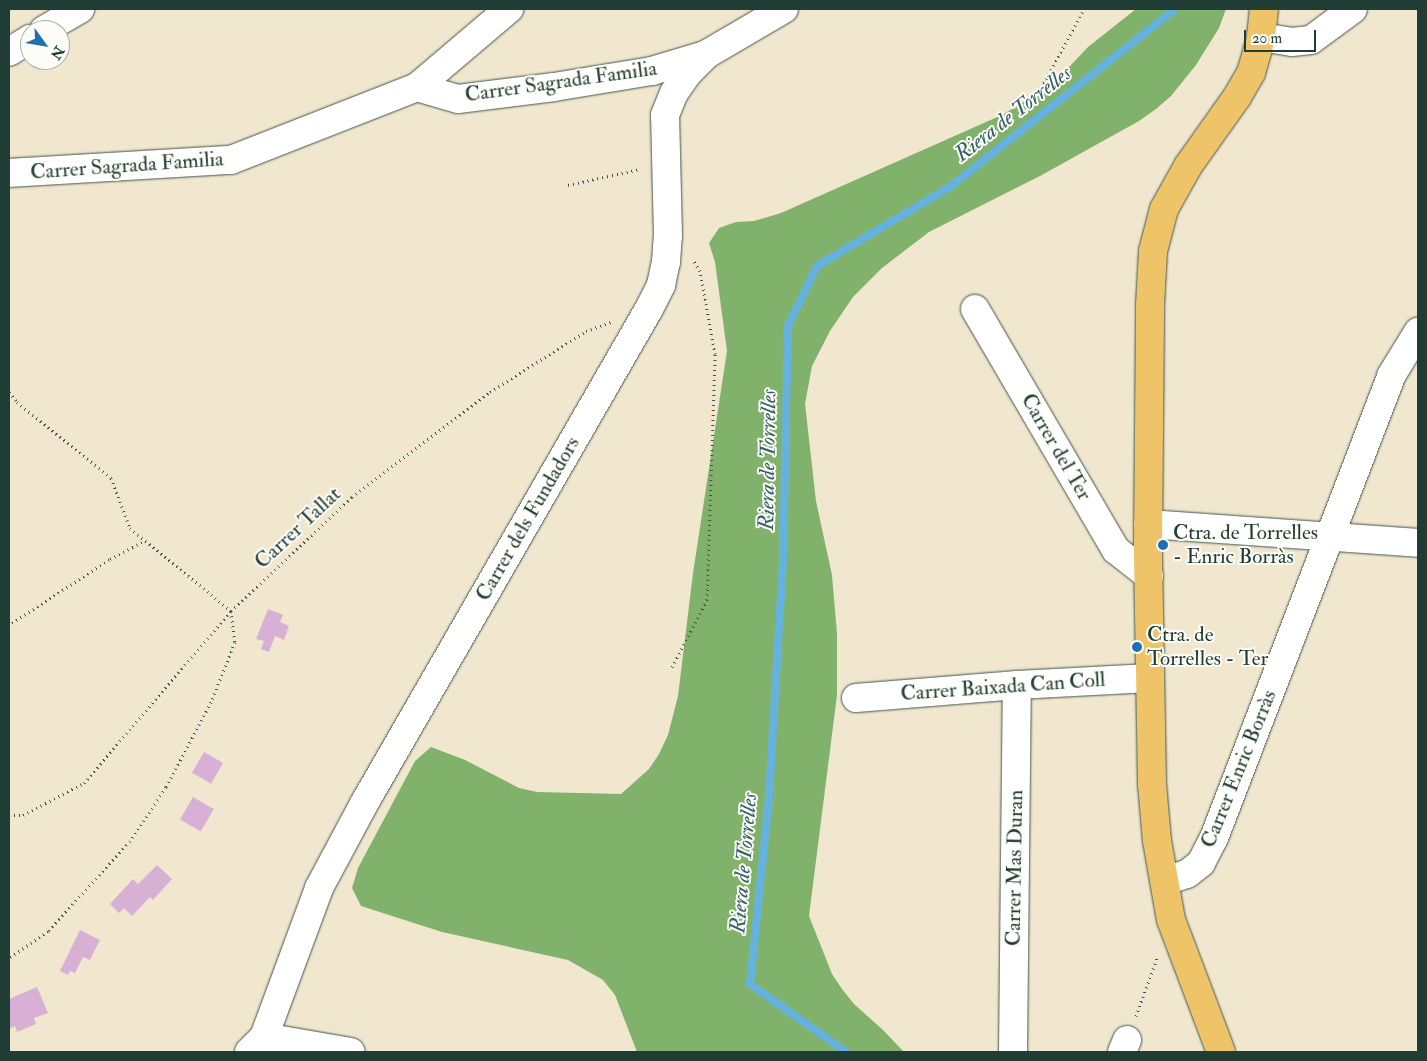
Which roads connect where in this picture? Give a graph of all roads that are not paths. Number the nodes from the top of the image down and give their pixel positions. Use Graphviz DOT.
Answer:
graph roads {
  1 [pos="80,9"];
  2 [pos="509,9"];
  3 [pos="784,9"];
  4 [pos="1264,9"];
  5 [pos="1353,9"];
  6 [pos="61,20"];
  7 [pos="1261,37"];
  8 [pos="20,45"];
  9 [pos="9,52"];
  10 [pos="707,54"];
  11 [pos="417,87"];
  12 [pos="9,173"];
  13 [pos="975,309"];
  14 [pos="1418,332"];
  15 [pos="1148,524"];
  16 [pos="1330,536"];
  17 [pos="1418,543"];
  18 [pos="1149,576"];
  19 [pos="1150,678"];
  20 [pos="1017,684"];
  21 [pos="856,698"];
  22 [pos="1164,881"];
  23 [pos="256,1045"];
  24 [pos="351,1052"];
  25 [pos="1013,1052"];
  26 [pos="1221,1052"];
  1 -- 6 [label="street"];
  2 -- 11 [label="street"];
  3 -- 10 [label="street, Carrer dels Fundadors"];
  4 -- 7 [label="main road"];
  5 -- 7 [label="street"];
  7 -- 15 [label="main road"];
  8 -- 9 [label="street"];
  10 -- 11 [label="street, Carrer Sagrada Familia"];
  10 -- 23 [label="street, Carrer dels Fundadors"];
  11 -- 12 [label="street, Carrer Sagrada Familia"];
  13 -- 18 [label="street, Carrer del Ter"];
  14 -- 16 [label="street, Carrer Enric Borràs"];
  15 -- 16 [label="street"];
  15 -- 18 [label="main road"];
  16 -- 17 [label="street"];
  16 -- 22 [label="street, Carrer Enric Borràs"];
  18 -- 19 [label="main road"];
  19 -- 20 [label="street, Carrer Baixada Can Coll"];
  19 -- 22 [label="main road"];
  20 -- 21 [label="street, Carrer Baixada Can Coll"];
  20 -- 25 [label="street, Carrer Mas Duran"];
  22 -- 26 [label="main road"];
  23 -- 24 [label="street"];
}
